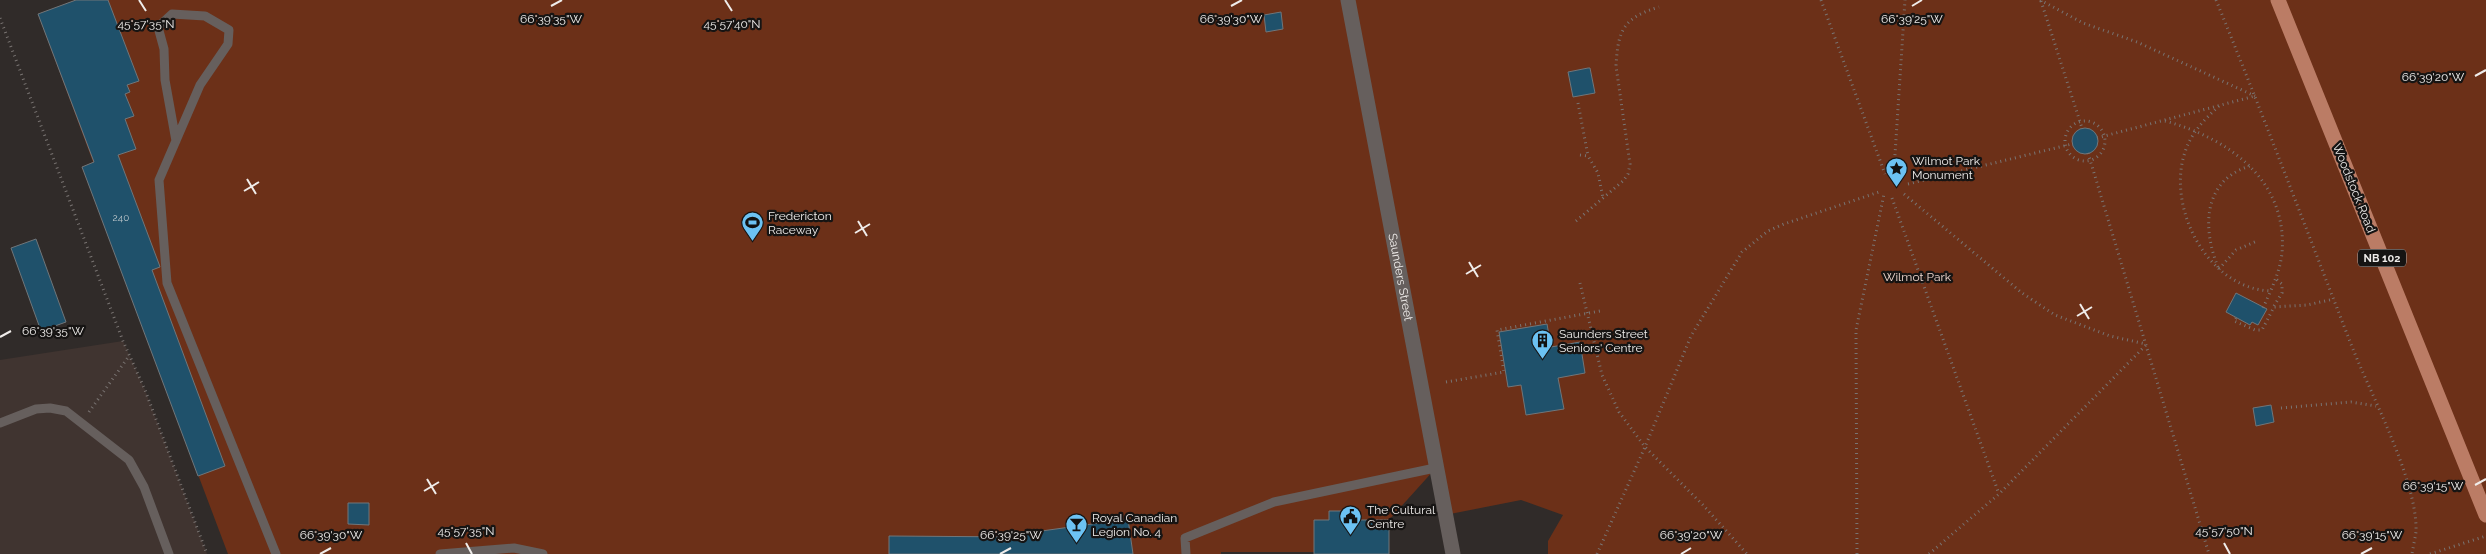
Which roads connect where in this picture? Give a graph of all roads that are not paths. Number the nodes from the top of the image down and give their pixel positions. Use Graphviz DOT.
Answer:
graph roads {
  1 [pos="1348,0"];
  2 [pos="2278,0"];
  3 [pos="176,141"];
  4 [pos="0,423"];
  5 [pos="1436,468"];
  6 [pos="2484,506"];
  7 [pos="527,552"];
  8 [pos="169,554"];
  9 [pos="276,554"];
  10 [pos="440,554"];
  11 [pos="543,554"];
  12 [pos="1186,554"];
  13 [pos="1453,554"];
  1 -- 5 [label="street, Saunders Street"];
  2 -- 6 [label="main road, Woodstock Road / NB 102"];
  3 -- 3 [label="lane"];
  3 -- 9 [label="lane"];
  4 -- 8 [label="lane"];
  5 -- 12 [label="lane"];
  5 -- 13 [label="street, Saunders Street"];
  7 -- 10 [label="lane"];
  7 -- 11 [label="lane"];
}
